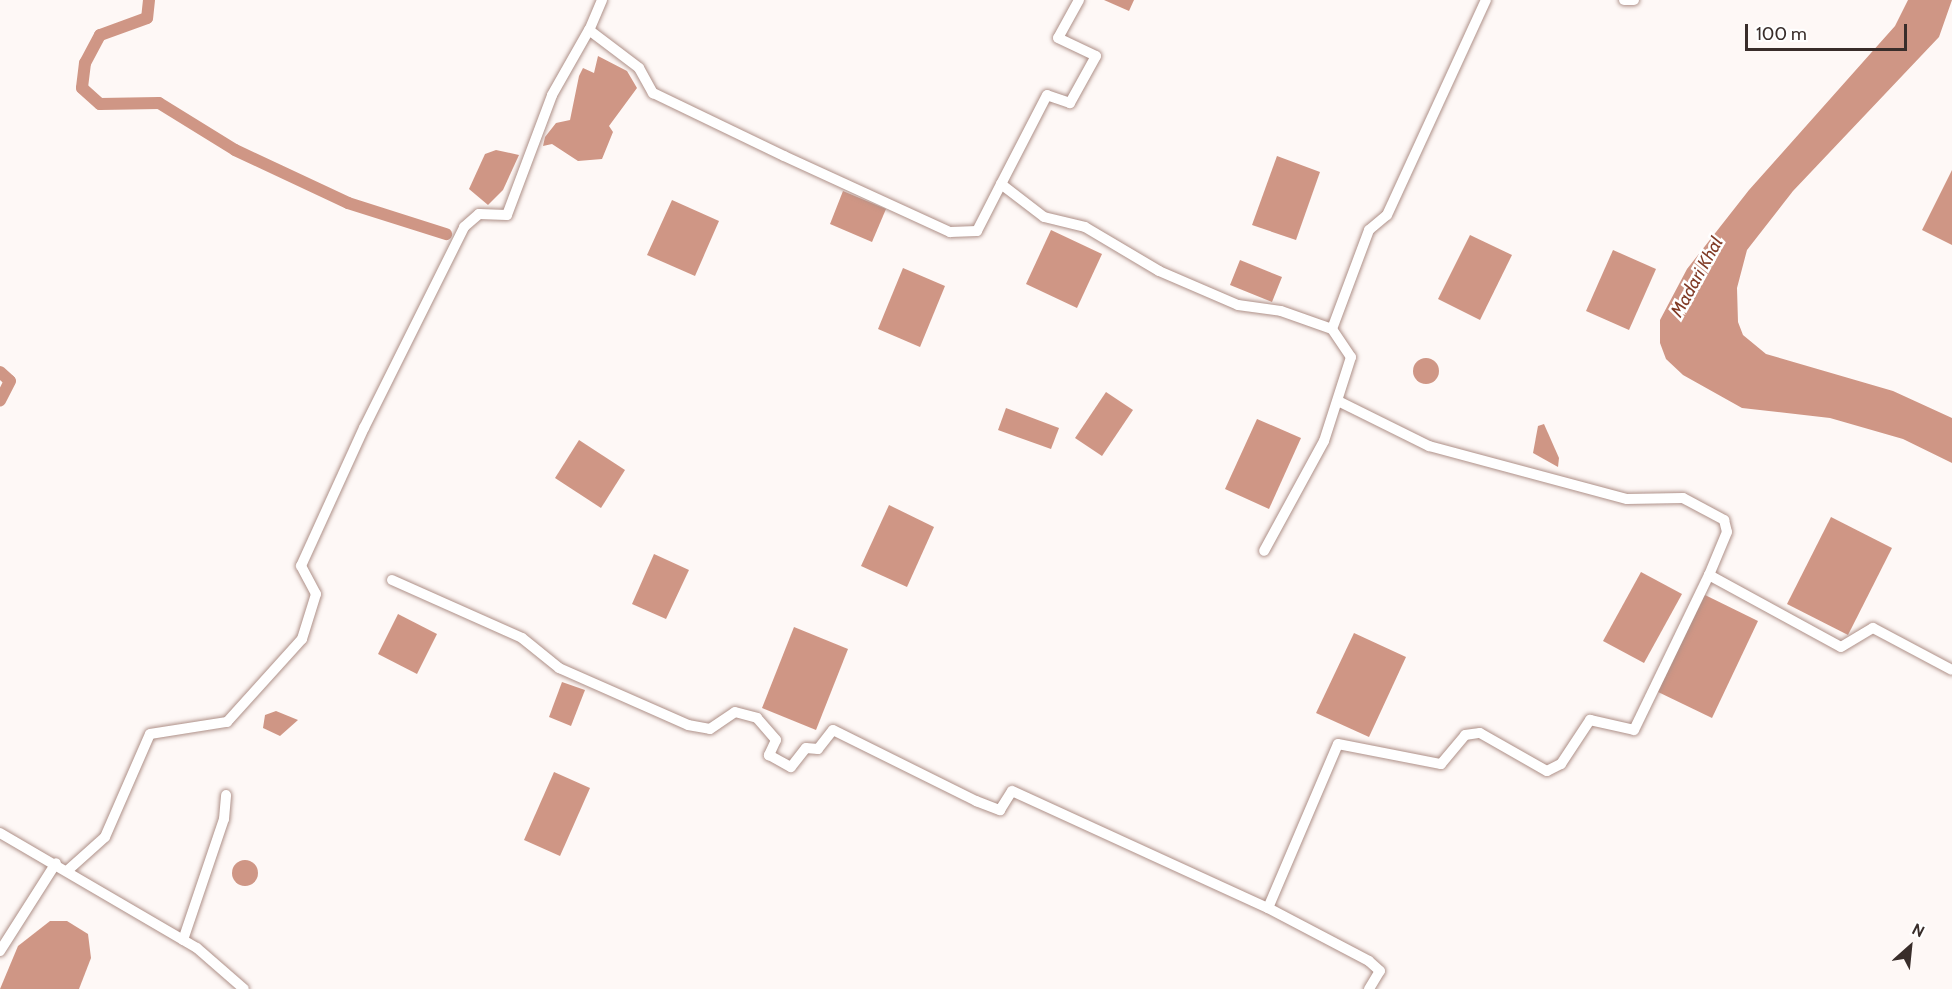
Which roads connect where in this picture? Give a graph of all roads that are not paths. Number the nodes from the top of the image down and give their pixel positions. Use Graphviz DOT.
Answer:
graph roads {
  1 [pos="602,0"];
  2 [pos="1079,0"];
  3 [pos="1486,0"];
  4 [pos="1624,0"];
  5 [pos="1634,0"];
  6 [pos="589,30"];
  7 [pos="1000,184"];
  8 [pos="1332,330"];
  9 [pos="1338,401"];
  10 [pos="1264,550"];
  11 [pos="1709,575"];
  12 [pos="392,580"];
  13 [pos="1952,670"];
  14 [pos="226,795"];
  15 [pos="0,832"];
  16 [pos="57,863"];
  17 [pos="68,871"];
  18 [pos="1268,908"];
  19 [pos="183,940"];
  20 [pos="0,951"];
  21 [pos="244,989"];
  22 [pos="1369,989"];
  1 -- 6 [label="street"];
  2 -- 7 [label="street"];
  3 -- 8 [label="street"];
  4 -- 5 [label="street"];
  6 -- 7 [label="street"];
  6 -- 17 [label="street"];
  7 -- 8 [label="street"];
  8 -- 9 [label="street"];
  9 -- 10 [label="street"];
  9 -- 11 [label="street"];
  11 -- 13 [label="street"];
  11 -- 18 [label="street"];
  12 -- 18 [label="street"];
  14 -- 19 [label="street"];
  15 -- 16 [label="street"];
  16 -- 17 [label="street"];
  16 -- 20 [label="street"];
  17 -- 19 [label="street"];
  18 -- 22 [label="street"];
  19 -- 21 [label="street"];
}
